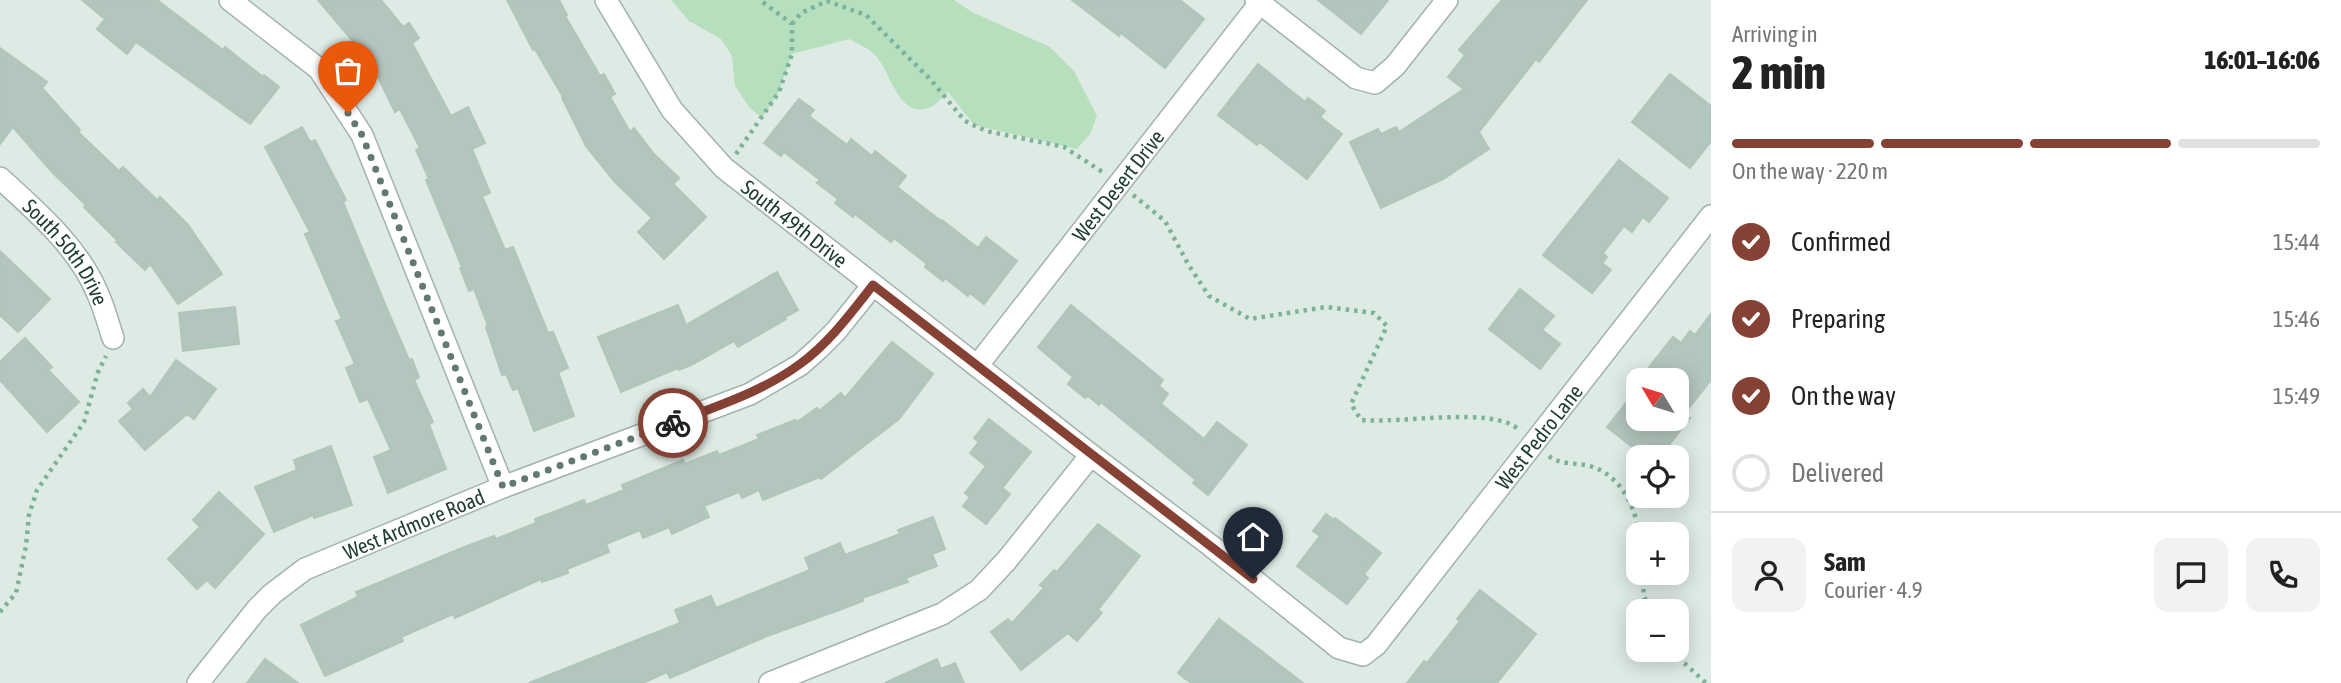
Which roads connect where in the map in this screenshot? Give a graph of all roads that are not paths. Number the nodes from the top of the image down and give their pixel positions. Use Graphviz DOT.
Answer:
graph roads {
  1 [pos="230,0"];
  2 [pos="606,0"];
  3 [pos="1447,0"];
  4 [pos="1258,1"];
  5 [pos="0,178"];
  6 [pos="1711,216"];
  7 [pos="873,285"];
  8 [pos="113,338"];
  9 [pos="977,366"];
  10 [pos="1091,455"];
  11 [pos="503,487"];
  12 [pos="1363,655"];
  13 [pos="198,683"];
  14 [pos="770,683"];
  1 -- 11 [label="street"];
  2 -- 7 [label="street, South 49th Drive"];
  3 -- 4 [label="street"];
  4 -- 9 [label="street, West Desert Drive"];
  5 -- 8 [label="street, South 50th Drive"];
  6 -- 12 [label="street, West Pedro Lane"];
  7 -- 9 [label="street, South 49th Drive"];
  7 -- 11 [label="street, West Ardmore Road"];
  9 -- 10 [label="street, South 49th Drive"];
  10 -- 12 [label="street, South 49th Drive"];
  10 -- 14 [label="street"];
  11 -- 13 [label="street, West Ardmore Road"];
}
